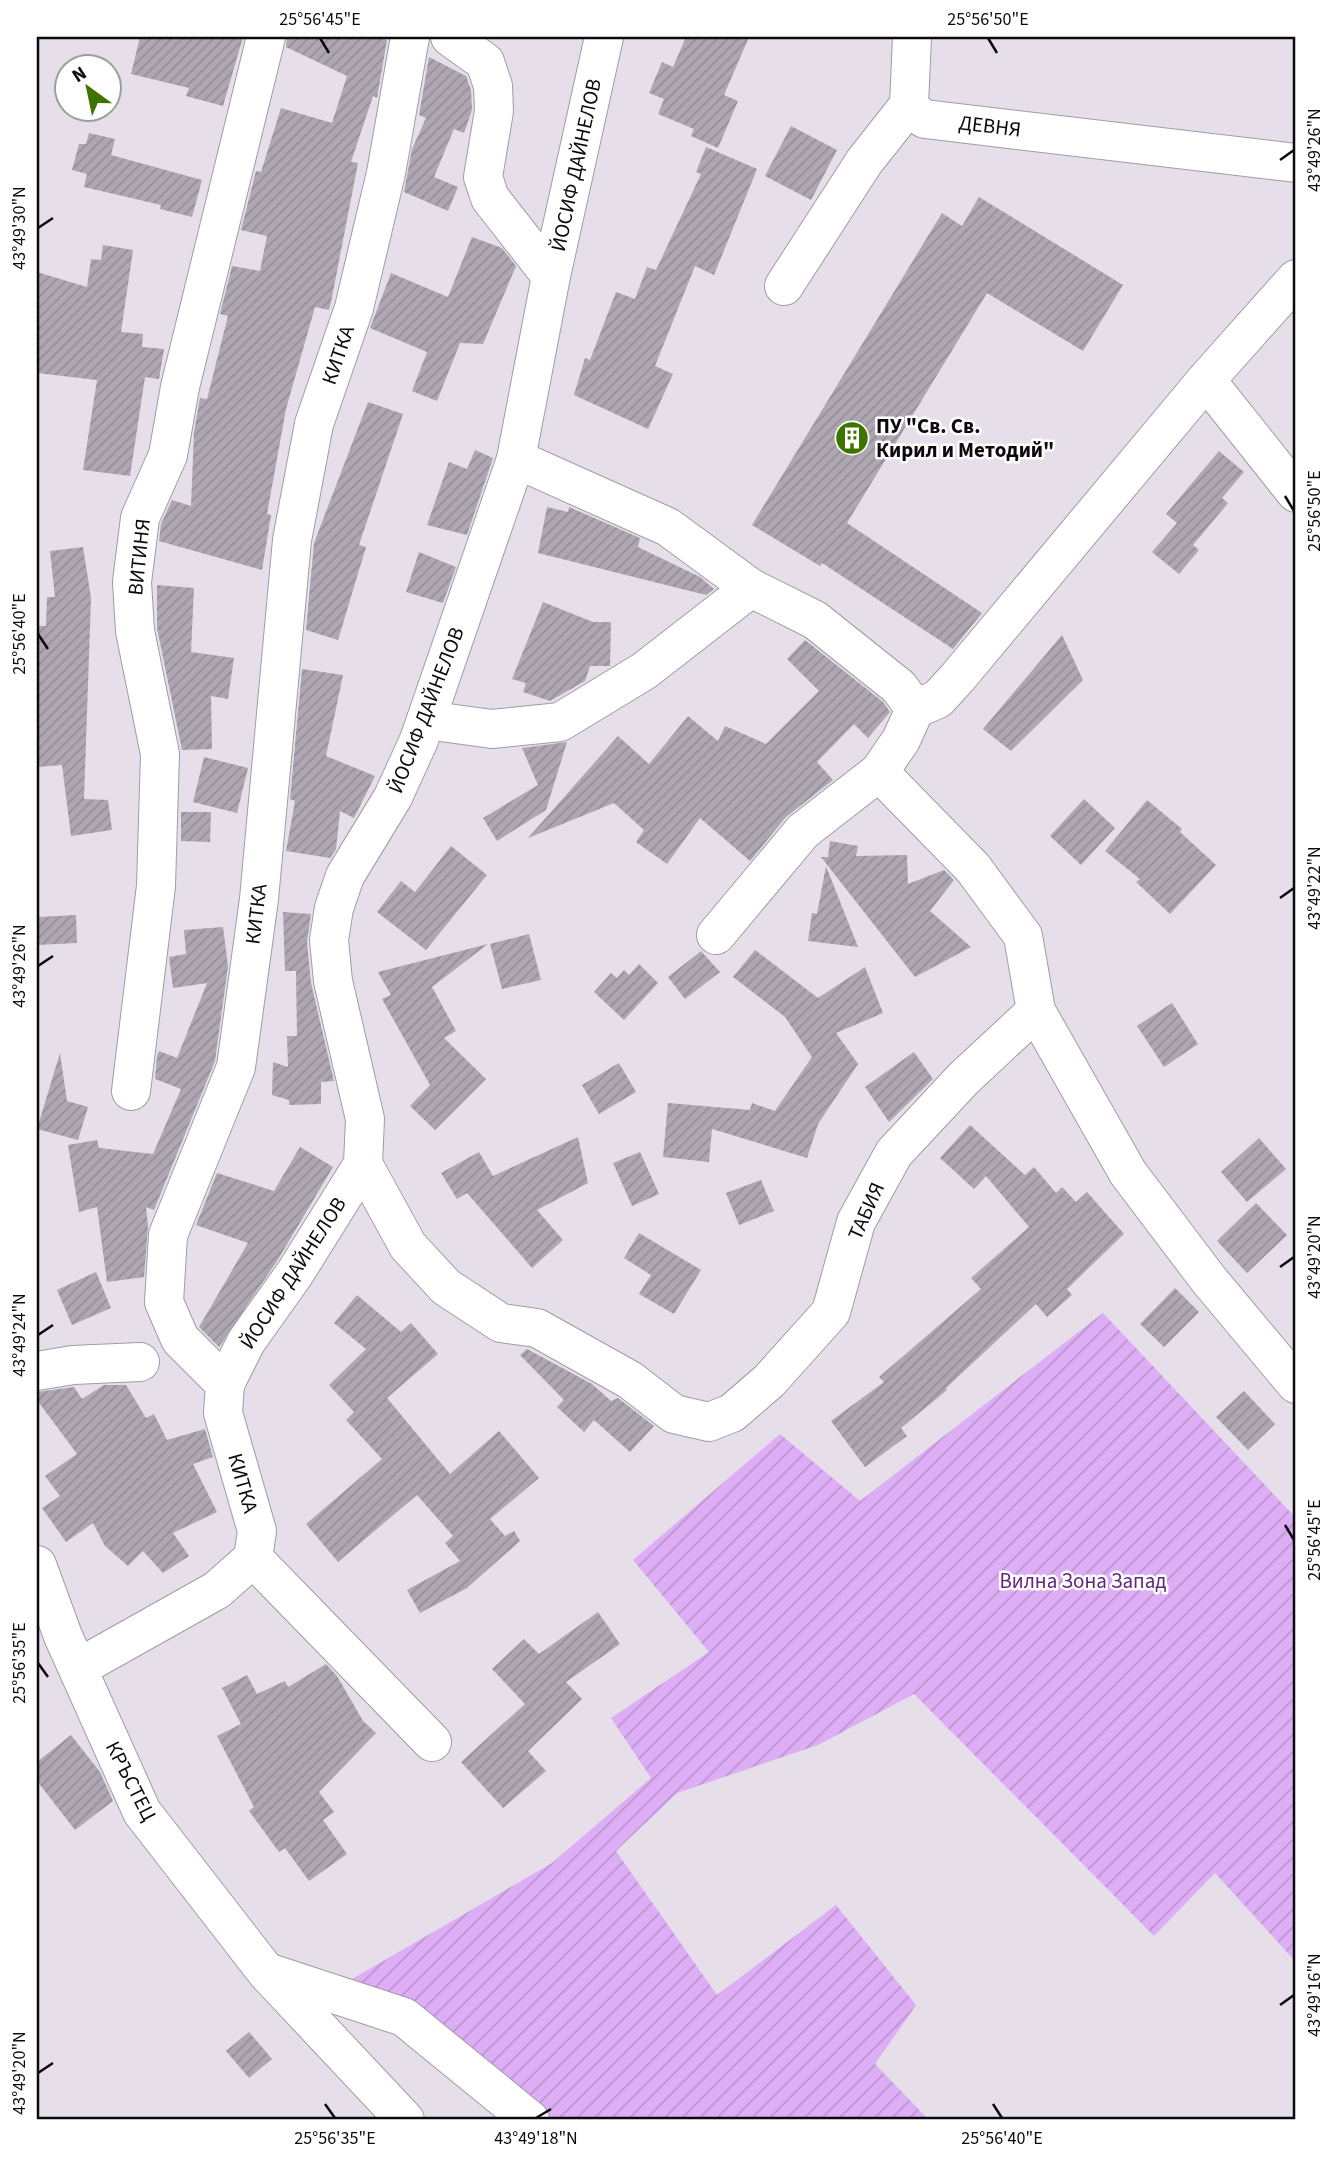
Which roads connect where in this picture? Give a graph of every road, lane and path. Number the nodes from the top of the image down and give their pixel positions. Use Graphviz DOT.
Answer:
graph roads {
  1 [pos="266,37"];
  2 [pos="410,37"];
  3 [pos="450,37"];
  4 [pos="604,37"];
  5 [pos="912,37"];
  6 [pos="909,105"];
  7 [pos="1296,163"];
  8 [pos="551,276"];
  9 [pos="1296,279"];
  10 [pos="784,286"];
  11 [pos="1206,380"];
  12 [pos="516,459"];
  13 [pos="1296,494"];
  14 [pos="751,589"];
  15 [pos="915,709"];
  16 [pos="426,719"];
  17 [pos="879,772"];
  18 [pos="716,935"];
  19 [pos="1036,1011"];
  20 [pos="131,1091"];
  21 [pos="363,1164"];
  22 [pos="141,1362"];
  23 [pos="37,1371"];
  24 [pos="225,1384"];
  25 [pos="1296,1384"];
  26 [pos="253,1558"];
  27 [pos="37,1566"];
  28 [pos="78,1668"];
  29 [pos="432,1742"];
  30 [pos="267,1973"];
  31 [pos="405,2120"];
  32 [pos="530,2120"];
  1 -- 20 [label="street, ВИТИНЯ"];
  2 -- 24 [label="street, КИТКА"];
  3 -- 8 [label="street"];
  4 -- 8 [label="street, ЙОСИФ ДАЙНЕЛОВ"];
  5 -- 6 [label="street"];
  6 -- 7 [label="street, ДЕВНЯ"];
  6 -- 10 [label="street"];
  8 -- 12 [label="street, ЙОСИФ ДАЙНЕЛОВ"];
  9 -- 11 [label="street"];
  11 -- 13 [label="street"];
  11 -- 15 [label="street"];
  12 -- 14 [label="street"];
  12 -- 16 [label="street, ЙОСИФ ДАЙНЕЛОВ"];
  14 -- 15 [label="street"];
  14 -- 16 [label="street"];
  15 -- 17 [label="street"];
  16 -- 21 [label="street, ЙОСИФ ДАЙНЕЛОВ"];
  17 -- 18 [label="street"];
  17 -- 19 [label="street"];
  19 -- 21 [label="street, ТАБИЯ"];
  19 -- 25 [label="street"];
  21 -- 24 [label="street, ЙОСИФ ДАЙНЕЛОВ"];
  22 -- 23 [label="street"];
  24 -- 26 [label="street, КИТКА"];
  26 -- 28 [label="street"];
  26 -- 29 [label="street"];
  27 -- 28 [label="street, КРЪСТЕЦ"];
  28 -- 30 [label="street, КРЪСТЕЦ"];
  30 -- 31 [label="street, КРЪСТЕЦ"];
  30 -- 32 [label="street"];
}
